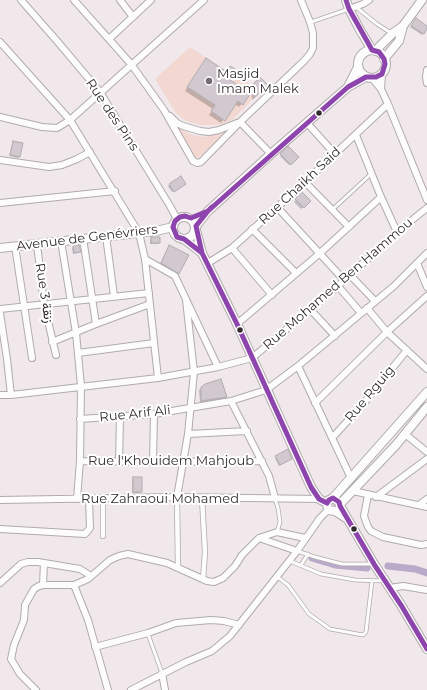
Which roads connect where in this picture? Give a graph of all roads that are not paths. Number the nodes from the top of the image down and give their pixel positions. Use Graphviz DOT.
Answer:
graph roads {
  1 [pos="21,0"];
  2 [pos="74,0"];
  3 [pos="120,0"];
  4 [pos="151,0"];
  5 [pos="204,0"];
  6 [pos="301,0"];
  7 [pos="346,0"];
  8 [pos="369,0"];
  9 [pos="422,0"];
  10 [pos="352,8"];
  11 [pos="133,17"];
  12 [pos="310,22"];
  13 [pos="403,26"];
  14 [pos="360,30"];
  15 [pos="393,33"];
  16 [pos="109,39"];
  17 [pos="0,42"];
  18 [pos="373,51"];
  19 [pos="363,54"];
  20 [pos="384,59"];
  21 [pos="131,64"];
  22 [pos="358,66"];
  23 [pos="427,70"];
  24 [pos="382,74"];
  25 [pos="369,77"];
  26 [pos="427,83"];
  27 [pos="348,87"];
  28 [pos="381,89"];
  29 [pos="100,92"];
  30 [pos="388,104"];
  31 [pos="164,110"];
  32 [pos="0,117"];
  33 [pos="70,120"];
  34 [pos="240,122"];
  35 [pos="307,122"];
  36 [pos="356,135"];
  37 [pos="90,152"];
  38 [pos="271,154"];
  39 [pos="334,154"];
  40 [pos="0,160"];
  41 [pos="372,173"];
  42 [pos="305,182"];
  43 [pos="115,191"];
  44 [pos="381,197"];
  45 [pos="427,200"];
  46 [pos="0,203"];
  47 [pos="278,207"];
  48 [pos="427,208"];
  49 [pos="332,210"];
  50 [pos="208,211"];
  51 [pos="191,218"];
  52 [pos="177,219"];
  53 [pos="173,227"];
  54 [pos="349,227"];
  55 [pos="196,228"];
  56 [pos="252,229"];
  57 [pos="139,232"];
  58 [pos="397,232"];
  59 [pos="106,236"];
  60 [pos="83,238"];
  61 [pos="184,239"];
  62 [pos="61,242"];
  63 [pos="37,244"];
  64 [pos="15,246"];
  65 [pos="0,248"];
  66 [pos="232,248"];
  67 [pos="202,253"];
  68 [pos="427,253"];
  69 [pos="319,254"];
  70 [pos="145,259"];
  71 [pos="208,263"];
  72 [pos="416,263"];
  73 [pos="296,273"];
  74 [pos="350,275"];
  75 [pos="344,280"];
  76 [pos="338,286"];
  77 [pos="427,287"];
  78 [pos="149,293"];
  79 [pos="272,295"];
  80 [pos="114,296"];
  81 [pos="427,296"];
  82 [pos="92,299"];
  83 [pos="186,300"];
  84 [pos="71,301"];
  85 [pos="375,301"];
  86 [pos="44,304"];
  87 [pos="150,304"];
  88 [pos="23,306"];
  89 [pos="366,308"];
  90 [pos="0,309"];
  91 [pos="310,309"];
  92 [pos="0,313"];
  93 [pos="360,313"];
  94 [pos="96,324"];
  95 [pos="237,324"];
  96 [pos="388,332"];
  97 [pos="76,333"];
  98 [pos="335,336"];
  99 [pos="52,342"];
  100 [pos="154,344"];
  101 [pos="407,350"];
  102 [pos="78,353"];
  103 [pos="56,355"];
  104 [pos="32,358"];
  105 [pos="252,358"];
  106 [pos="298,366"];
  107 [pos="218,367"];
  108 [pos="427,369"];
  109 [pos="194,372"];
  110 [pos="158,378"];
  111 [pos="81,386"];
  112 [pos="266,390"];
  113 [pos="427,392"];
  114 [pos="0,395"];
  115 [pos="11,395"];
  116 [pos="232,401"];
  117 [pos="315,403"];
  118 [pos="427,407"];
  119 [pos="190,408"];
  120 [pos="154,414"];
  121 [pos="120,417"];
  122 [pos="80,419"];
  123 [pos="246,431"];
  124 [pos="188,434"];
  125 [pos="405,434"];
  126 [pos="332,438"];
  127 [pos="427,451"];
  128 [pos="427,459"];
  129 [pos="80,461"];
  130 [pos="262,461"];
  131 [pos="119,462"];
  132 [pos="153,462"];
  133 [pos="182,462"];
  134 [pos="351,478"];
  135 [pos="353,491"];
  136 [pos="368,495"];
  137 [pos="176,497"];
  138 [pos="376,497"];
  139 [pos="202,498"];
  140 [pos="275,498"];
  141 [pos="77,499"];
  142 [pos="89,499"];
  143 [pos="103,499"];
  144 [pos="427,499"];
  145 [pos="0,500"];
  146 [pos="332,505"];
  147 [pos="419,505"];
  148 [pos="427,507"];
  149 [pos="0,529"];
  150 [pos="277,532"];
  151 [pos="104,536"];
  152 [pos="259,538"];
  153 [pos="305,538"];
  154 [pos="424,544"];
  155 [pos="427,550"];
  156 [pos="297,551"];
  157 [pos="308,554"];
  158 [pos="288,560"];
  159 [pos="44,563"];
  160 [pos="374,564"];
  161 [pos="301,566"];
  162 [pos="178,568"];
  163 [pos="91,576"];
  164 [pos="276,576"];
  165 [pos="203,580"];
  166 [pos="372,581"];
  167 [pos="0,583"];
  168 [pos="388,584"];
  169 [pos="43,585"];
  170 [pos="74,585"];
  171 [pos="427,590"];
  172 [pos="239,625"];
  173 [pos="148,633"];
  174 [pos="95,647"];
  175 [pos="427,649"];
  176 [pos="162,674"];
  177 [pos="36,690"];
  178 [pos="108,690"];
  179 [pos="131,690"];
  180 [pos="165,690"];
  1 -- 29 [label="street, Rue des Pins"];
  2 -- 16 [label="street"];
  3 -- 11 [label="street"];
  4 -- 11 [label="street"];
  5 -- 21 [label="street"];
  6 -- 12 [label="street"];
  7 -- 10 [label="street"];
  8 -- 10 [label="street"];
  9 -- 13 [label="street"];
  10 -- 12 [label="lane"];
  10 -- 14 [label="street"];
  10 -- 15 [label="lane"];
  11 -- 16 [label="street"];
  12 -- 34 [label="street"];
  13 -- 15 [label="street"];
  13 -- 20 [label="street"];
  14 -- 18 [label="street"];
  14 -- 19 [label="street"];
  15 -- 18 [label="street"];
  16 -- 21 [label="street"];
  17 -- 33 [label="street"];
  18 -- 19 [label="street"];
  18 -- 20 [label="street"];
  19 -- 22 [label="street"];
  20 -- 24 [label="street"];
  21 -- 29 [label="street"];
  21 -- 31 [label="street"];
  22 -- 25 [label="street"];
  22 -- 27 [label="street"];
  23 -- 26 [label="street"];
  24 -- 25 [label="street"];
  24 -- 28 [label="street"];
  25 -- 27 [label="street"];
  25 -- 28 [label="street"];
  27 -- 35 [label="street"];
  28 -- 30 [label="street"];
  29 -- 33 [label="street"];
  29 -- 52 [label="street, Rue des Pins"];
  30 -- 36 [label="street, Rue Chaikh Said"];
  30 -- 45 [label="street"];
  31 -- 34 [label="street"];
  31 -- 34 [label="street"];
  32 -- 33 [label="street"];
  33 -- 37 [label="street"];
  34 -- 38 [label="street"];
  35 -- 38 [label="street"];
  35 -- 39 [label="street"];
  36 -- 39 [label="street, Rue Chaikh Said"];
  36 -- 41 [label="street"];
  37 -- 40 [label="street"];
  37 -- 43 [label="street"];
  38 -- 50 [label="street"];
  39 -- 42 [label="street, Rue Chaikh Said"];
  41 -- 44 [label="street"];
  41 -- 49 [label="lane"];
  42 -- 47 [label="street, Rue Chaikh Said"];
  42 -- 49 [label="street"];
  43 -- 46 [label="street"];
  43 -- 57 [label="street"];
  44 -- 54 [label="street"];
  44 -- 58 [label="street"];
  47 -- 56 [label="street, Rue Chaikh Said"];
  47 -- 69 [label="street"];
  48 -- 58 [label="street, Rue Mohamed Ben Hammou"];
  49 -- 54 [label="street"];
  50 -- 51 [label="street"];
  50 -- 55 [label="street"];
  51 -- 52 [label="street"];
  51 -- 55 [label="street"];
  52 -- 53 [label="street"];
  53 -- 57 [label="street, Avenue de Genévriers"];
  53 -- 61 [label="street"];
  54 -- 69 [label="street"];
  55 -- 61 [label="street"];
  55 -- 67 [label="street"];
  56 -- 66 [label="street, Rue Chaikh Said"];
  56 -- 73 [label="street"];
  57 -- 59 [label="street, Avenue de Genévriers"];
  57 -- 70 [label="street"];
  58 -- 74 [label="street, Rue Mohamed Ben Hammou"];
  59 -- 60 [label="street, Avenue de Genévriers"];
  59 -- 80 [label="street"];
  60 -- 62 [label="street, Avenue de Genévriers"];
  60 -- 82 [label="street"];
  61 -- 67 [label="street"];
  62 -- 63 [label="street, Avenue de Genévriers"];
  62 -- 84 [label="street"];
  63 -- 64 [label="street, Avenue de Genévriers"];
  63 -- 86 [label="street, Rue 3 زنقة"];
  64 -- 65 [label="street, Avenue de Genévriers"];
  64 -- 88 [label="street"];
  66 -- 71 [label="street, Rue Chaikh Said"];
  66 -- 79 [label="street"];
  67 -- 71 [label="street"];
  68 -- 72 [label="street, Rue Arif Ali"];
  69 -- 73 [label="street"];
  69 -- 75 [label="street"];
  70 -- 78 [label="street"];
  70 -- 83 [label="street"];
  71 -- 95 [label="street"];
  72 -- 77 [label="street"];
  72 -- 85 [label="street, Rue Arif Ali"];
  73 -- 79 [label="street"];
  74 -- 75 [label="street, Rue Mohamed Ben Hammou"];
  74 -- 85 [label="street"];
  75 -- 76 [label="street, Rue Mohamed Ben Hammou"];
  76 -- 91 [label="street, Rue Mohamed Ben Hammou"];
  76 -- 93 [label="street"];
  78 -- 80 [label="street"];
  78 -- 87 [label="street"];
  79 -- 95 [label="street"];
  80 -- 82 [label="street"];
  81 -- 96 [label="street"];
  82 -- 84 [label="street"];
  82 -- 94 [label="street"];
  83 -- 107 [label="street"];
  83 -- 109 [label="street"];
  84 -- 86 [label="street"];
  84 -- 97 [label="street"];
  85 -- 89 [label="street, Rue Arif Ali"];
  86 -- 88 [label="street"];
  86 -- 99 [label="street, Rue 3 زنقة"];
  87 -- 94 [label="street"];
  87 -- 100 [label="street"];
  88 -- 90 [label="street"];
  88 -- 104 [label="street"];
  89 -- 93 [label="street, Rue Arif Ali"];
  89 -- 96 [label="street"];
  91 -- 98 [label="street"];
  91 -- 105 [label="street, Rue Mohamed Ben Hammou"];
  92 -- 115 [label="street"];
  93 -- 98 [label="street, Rue Arif Ali"];
  94 -- 97 [label="street"];
  95 -- 105 [label="street"];
  96 -- 101 [label="street"];
  96 -- 117 [label="street"];
  97 -- 99 [label="street"];
  97 -- 102 [label="street"];
  98 -- 106 [label="street, Rue Arif Ali"];
  99 -- 103 [label="street, Rue 3 زنقة"];
  100 -- 102 [label="street"];
  100 -- 110 [label="street"];
  101 -- 108 [label="street"];
  101 -- 126 [label="street, Rue Rguig"];
  102 -- 111 [label="street"];
  105 -- 107 [label="street, Rue Mohamed Ben Hammou"];
  105 -- 112 [label="street"];
  106 -- 112 [label="street, Rue Arif Ali"];
  106 -- 117 [label="street"];
  107 -- 109 [label="street, Rue Mohamed Ben Hammou"];
  109 -- 110 [label="street, Rue Mohamed Ben Hammou"];
  109 -- 119 [label="street"];
  110 -- 111 [label="street, Rue Mohamed Ben Hammou"];
  111 -- 115 [label="street, Rue Mohamed Ben Hammou"];
  111 -- 122 [label="street"];
  112 -- 116 [label="street, Rue Arif Ali"];
  112 -- 146 [label="street"];
  113 -- 134 [label="street"];
  114 -- 115 [label="street, Rue Mohamed Ben Hammou"];
  116 -- 119 [label="street, Rue Arif Ali"];
  116 -- 123 [label="street"];
  117 -- 126 [label="street"];
  118 -- 125 [label="street"];
  119 -- 120 [label="street, Rue Arif Ali"];
  119 -- 124 [label="street"];
  120 -- 121 [label="street, Rue Arif Ali"];
  120 -- 132 [label="street"];
  121 -- 122 [label="street, Rue Arif Ali"];
  121 -- 131 [label="street"];
  122 -- 129 [label="street"];
  123 -- 124 [label="street"];
  123 -- 130 [label="street"];
  124 -- 133 [label="street"];
  125 -- 127 [label="street"];
  125 -- 135 [label="street"];
  126 -- 134 [label="street"];
  128 -- 138 [label="street"];
  129 -- 131 [label="street, Rue l'Khouidem Mahjoub"];
  129 -- 141 [label="street"];
  130 -- 133 [label="street, Rue l'Khouidem Mahjoub"];
  130 -- 140 [label="street"];
  131 -- 132 [label="street, Rue l'Khouidem Mahjoub"];
  132 -- 133 [label="street, Rue l'Khouidem Mahjoub"];
  133 -- 137 [label="street"];
  134 -- 146 [label="street"];
  135 -- 136 [label="street"];
  135 -- 146 [label="street"];
  136 -- 138 [label="street"];
  136 -- 154 [label="street"];
  137 -- 139 [label="street, Rue Zahraoui Mohamed"];
  137 -- 143 [label="street, Rue Zahraoui Mohamed"];
  137 -- 162 [label="street"];
  138 -- 147 [label="street"];
  139 -- 140 [label="street, Rue Zahraoui Mohamed"];
  139 -- 165 [label="street"];
  140 -- 146 [label="street, Rue Zahraoui Mohamed"];
  140 -- 150 [label="lane"];
  141 -- 142 [label="street, Rue Zahraoui Mohamed"];
  141 -- 145 [label="street, Rue Zahraoui Mohamed"];
  142 -- 143 [label="street, Rue Zahraoui Mohamed"];
  142 -- 149 [label="street"];
  143 -- 151 [label="street"];
  144 -- 147 [label="street"];
  146 -- 153 [label="street"];
  146 -- 160 [label="street"];
  147 -- 148 [label="street"];
  150 -- 152 [label="street"];
  150 -- 153 [label="street"];
  152 -- 156 [label="street"];
  152 -- 165 [label="street"];
  153 -- 156 [label="street"];
  154 -- 155 [label="street"];
  156 -- 157 [label="lane"];
  156 -- 158 [label="street"];
  157 -- 160 [label="lane"];
  157 -- 161 [label="lane"];
  158 -- 161 [label="lane"];
  158 -- 164 [label="street"];
  159 -- 163 [label="street"];
  159 -- 167 [label="street"];
  159 -- 169 [label="street"];
  160 -- 168 [label="street"];
  161 -- 166 [label="lane"];
  162 -- 163 [label="street"];
  162 -- 165 [label="street"];
  163 -- 170 [label="street"];
  164 -- 166 [label="lane"];
  164 -- 172 [label="street"];
  166 -- 168 [label="lane"];
  168 -- 171 [label="street"];
  168 -- 175 [label="street"];
  169 -- 170 [label="street"];
  169 -- 177 [label="street"];
  170 -- 174 [label="street"];
  172 -- 173 [label="street"];
  172 -- 176 [label="street"];
  173 -- 174 [label="street"];
  173 -- 176 [label="lane"];
  174 -- 178 [label="street"];
  176 -- 179 [label="street"];
  176 -- 180 [label="street"];
}
